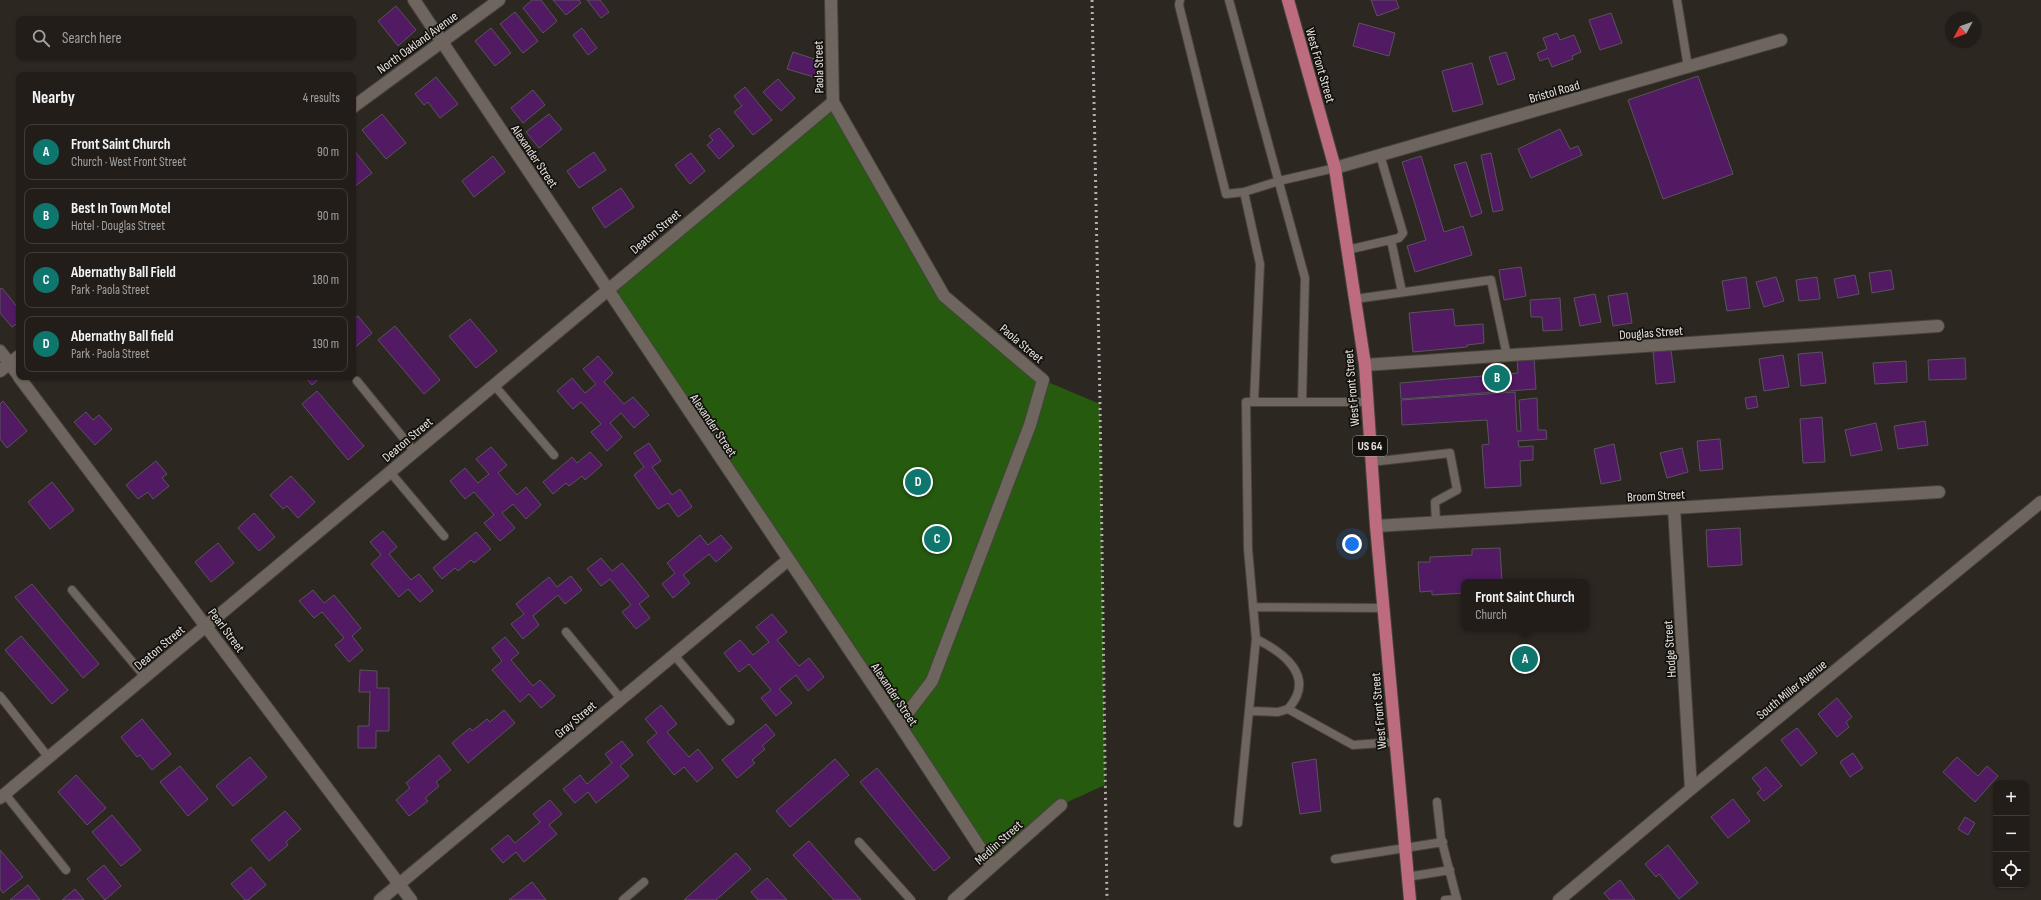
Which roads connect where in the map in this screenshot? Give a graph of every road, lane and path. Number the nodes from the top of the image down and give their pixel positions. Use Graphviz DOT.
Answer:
graph roads {
  1 [pos="414,0"];
  2 [pos="499,0"];
  3 [pos="831,0"];
  4 [pos="1180,0"];
  5 [pos="1229,0"];
  6 [pos="1288,0"];
  7 [pos="1677,0"];
  8 [pos="1781,40"];
  9 [pos="441,41"];
  10 [pos="1688,67"];
  11 [pos="833,102"];
  12 [pos="356,105"];
  13 [pos="1380,155"];
  14 [pos="1335,168"];
  15 [pos="1279,181"];
  16 [pos="1244,192"];
  17 [pos="1391,240"];
  18 [pos="1348,250"];
  19 [pos="607,290"];
  20 [pos="1402,292"];
  21 [pos="1355,299"];
  22 [pos="1938,326"];
  23 [pos="0,351"];
  24 [pos="1507,356"];
  25 [pos="9,364"];
  26 [pos="1365,365"];
  27 [pos="16,373"];
  28 [pos="21,380"];
  29 [pos="357,382"];
  30 [pos="494,385"];
  31 [pos="1254,402"];
  32 [pos="1302,402"];
  33 [pos="1367,402"];
  34 [pos="414,451"];
  35 [pos="554,455"];
  36 [pos="1371,462"];
  37 [pos="390,472"];
  38 [pos="1939,492"];
  39 [pos="2041,502"];
  40 [pos="1674,508"];
  41 [pos="1436,523"];
  42 [pos="1376,526"];
  43 [pos="444,536"];
  44 [pos="788,560"];
  45 [pos="72,590"];
  46 [pos="1253,607"];
  47 [pos="1383,608"];
  48 [pos="206,626"];
  49 [pos="566,632"];
  50 [pos="1256,639"];
  51 [pos="674,655"];
  52 [pos="145,677"];
  53 [pos="0,696"];
  54 [pos="622,699"];
  55 [pos="1288,709"];
  56 [pos="1250,711"];
  57 [pos="730,721"];
  58 [pos="899,724"];
  59 [pos="1395,742"];
  60 [pos="49,758"];
  61 [pos="1692,789"];
  62 [pos="2,796"];
  63 [pos="1437,802"];
  64 [pos="1061,805"];
  65 [pos="1238,822"];
  66 [pos="859,842"];
  67 [pos="1443,842"];
  68 [pos="1405,848"];
  69 [pos="1335,860"];
  70 [pos="992,866"];
  71 [pos="66,870"];
  72 [pos="1450,870"];
  73 [pos="1407,877"];
  74 [pos="644,882"];
  75 [pos="399,884"];
  76 [pos="1457,899"];
  77 [pos="380,900"];
  78 [pos="411,900"];
  79 [pos="623,900"];
  80 [pos="911,900"];
  81 [pos="956,900"];
  82 [pos="1410,900"];
  83 [pos="1445,900"];
  84 [pos="1559,900"];
  1 -- 9 [label="street, Alexander Street"];
  2 -- 9 [label="street, North Oakland Avenue"];
  3 -- 11 [label="street, Paola Street"];
  4 -- 16 [label="lane"];
  5 -- 15 [label="lane"];
  6 -- 14 [label="main road, West Front Street / US 64"];
  7 -- 10 [label="lane"];
  8 -- 10 [label="street, Bristol Road"];
  9 -- 12 [label="street, North Oakland Avenue"];
  9 -- 19 [label="street, Alexander Street"];
  10 -- 13 [label="street, Bristol Road"];
  11 -- 19 [label="street, Deaton Street"];
  11 -- 58 [label="street, Paola Street"];
  13 -- 14 [label="street, Bristol Road"];
  13 -- 17 [label="lane"];
  14 -- 15 [label="lane"];
  14 -- 18 [label="main road, West Front Street / US 64"];
  15 -- 16 [label="lane"];
  15 -- 32 [label="lane"];
  16 -- 31 [label="lane"];
  17 -- 18 [label="lane"];
  17 -- 20 [label="lane"];
  18 -- 21 [label="main road, West Front Street / US 64"];
  19 -- 30 [label="street, Deaton Street"];
  19 -- 44 [label="street, Alexander Street"];
  20 -- 21 [label="lane"];
  20 -- 24 [label="lane"];
  21 -- 26 [label="main road, West Front Street / US 64"];
  22 -- 24 [label="street, Douglas Street"];
  23 -- 25 [label="street, Pearl Street"];
  24 -- 26 [label="street, Douglas Street"];
  25 -- 27 [label="street, Pearl Street"];
  26 -- 33 [label="main road, West Front Street / US 64"];
  28 -- 48 [label="street, Pearl Street"];
  29 -- 34 [label="lane"];
  30 -- 34 [label="street, Deaton Street"];
  30 -- 35 [label="lane"];
  31 -- 32 [label="lane"];
  31 -- 46 [label="lane"];
  32 -- 33 [label="lane"];
  33 -- 36 [label="main road, West Front Street / US 64"];
  34 -- 37 [label="street, Deaton Street"];
  36 -- 41 [label="lane"];
  36 -- 42 [label="main road, West Front Street / US 64"];
  37 -- 43 [label="lane"];
  37 -- 48 [label="street, Deaton Street"];
  38 -- 40 [label="street, Broom Street"];
  39 -- 61 [label="street, South Miller Avenue"];
  40 -- 41 [label="street, Broom Street"];
  40 -- 61 [label="street, Hodge Street"];
  41 -- 42 [label="street, Broom Street"];
  42 -- 47 [label="main road, West Front Street / US 64"];
  44 -- 51 [label="street, Gray Street"];
  44 -- 58 [label="street, Alexander Street"];
  45 -- 52 [label="lane"];
  46 -- 47 [label="lane"];
  46 -- 50 [label="lane"];
  47 -- 59 [label="main road, West Front Street / US 64"];
  48 -- 52 [label="street, Deaton Street"];
  48 -- 75 [label="street, Pearl Street"];
  49 -- 54 [label="lane"];
  50 -- 55 [label="lane"];
  50 -- 56 [label="lane"];
  51 -- 54 [label="street, Gray Street"];
  51 -- 57 [label="lane"];
  52 -- 60 [label="street, Deaton Street"];
  53 -- 60 [label="lane"];
  54 -- 75 [label="street, Gray Street"];
  55 -- 56 [label="lane"];
  55 -- 59 [label="lane"];
  56 -- 65 [label="lane"];
  58 -- 70 [label="street, Alexander Street"];
  59 -- 68 [label="main road, West Front Street / US 64"];
  60 -- 62 [label="street, Deaton Street"];
  61 -- 84 [label="street, South Miller Avenue"];
  62 -- 71 [label="lane"];
  63 -- 67 [label="lane"];
  64 -- 70 [label="street, Medlin Street"];
  66 -- 80 [label="lane"];
  67 -- 68 [label="lane"];
  67 -- 72 [label="lane"];
  68 -- 69 [label="lane"];
  68 -- 73 [label="main road, West Front Street / US 64"];
  70 -- 81 [label="street, Medlin Street"];
  72 -- 73 [label="lane"];
  72 -- 76 [label="lane"];
  73 -- 82 [label="main road, West Front Street / US 64"];
  74 -- 79 [label="lane"];
  75 -- 77 [label="street, Gray Street"];
  75 -- 78 [label="street, Pearl Street"];
  76 -- 83 [label="lane"];
}
